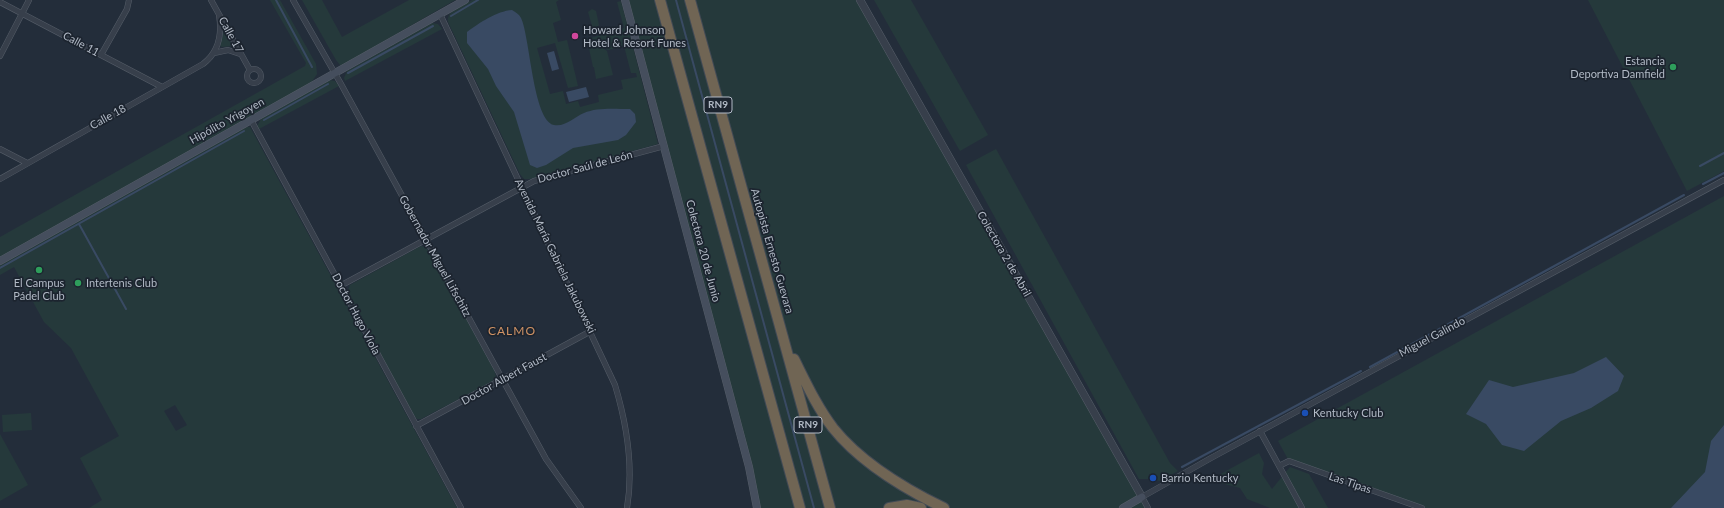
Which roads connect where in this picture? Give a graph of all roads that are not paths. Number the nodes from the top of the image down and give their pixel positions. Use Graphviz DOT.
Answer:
graph roads {
  1 [pos="29,0"];
  2 [pos="128,0"];
  3 [pos="211,0"];
  4 [pos="293,0"];
  5 [pos="464,0"];
  6 [pos="625,0"];
  7 [pos="660,0"];
  8 [pos="690,0"];
  9 [pos="860,0"];
  10 [pos="0,2"];
  11 [pos="22,13"];
  12 [pos="440,14"];
  13 [pos="219,15"];
  14 [pos="214,53"];
  15 [pos="241,54"];
  16 [pos="101,55"];
  17 [pos="0,56"];
  18 [pos="250,70"];
  19 [pos="335,73"];
  20 [pos="162,87"];
  21 [pos="251,120"];
  22 [pos="664,146"];
  23 [pos="0,149"];
  24 [pos="27,163"];
  25 [pos="0,178"];
  26 [pos="1724,180"];
  27 [pos="522,187"];
  28 [pos="426,239"];
  29 [pos="0,261"];
  30 [pos="340,286"];
  31 [pos="591,331"];
  32 [pos="785,341"];
  33 [pos="502,379"];
  34 [pos="416,426"];
  35 [pos="1260,431"];
  36 [pos="787,461"];
  37 [pos="1279,466"];
  38 [pos="1142,498"];
  39 [pos="942,507"];
  40 [pos="461,508"];
  41 [pos="581,508"];
  42 [pos="627,508"];
  43 [pos="757,508"];
  44 [pos="794,508"];
  45 [pos="800,508"];
  46 [pos="830,508"];
  47 [pos="888,508"];
  48 [pos="921,508"];
  49 [pos="1123,508"];
  50 [pos="1148,508"];
  51 [pos="1302,508"];
  52 [pos="1422,508"];
  1 -- 11 [label="street"];
  2 -- 16 [label="street"];
  3 -- 13 [label="street, Calle 17"];
  4 -- 19 [label="street, Gobernador Miguel Lifschitz"];
  5 -- 12 [label="main road, Hipólito Yrigoyen"];
  6 -- 22 [label="main road, Colectora 20 de Junio"];
  7 -- 36 [label="highway, RN9"];
  8 -- 32 [label="highway, Autopista Ernesto Guevara / RN9"];
  9 -- 38 [label="street, Colectora 2 de Abril"];
  10 -- 11 [label="street, Calle 11"];
  11 -- 16 [label="street, Calle 11"];
  11 -- 17 [label="street"];
  12 -- 19 [label="main road, Hipólito Yrigoyen"];
  12 -- 27 [label="street, Avenida María Gabriela Jakubowski"];
  13 -- 14 [label="street"];
  13 -- 15 [label="street, Calle 17"];
  14 -- 15 [label="street"];
  14 -- 20 [label="street, Calle 18"];
  15 -- 18 [label="street, Calle 17"];
  16 -- 20 [label="street, Calle 11"];
  19 -- 21 [label="main road, Hipólito Yrigoyen"];
  19 -- 28 [label="street, Gobernador Miguel Lifschitz"];
  20 -- 24 [label="street, Calle 18"];
  21 -- 29 [label="main road, Hipólito Yrigoyen"];
  21 -- 30 [label="street, Doctor Hugo Viola"];
  22 -- 27 [label="street, Doctor Saúl de León"];
  22 -- 43 [label="main road, Colectora 20 de Junio"];
  23 -- 24 [label="street"];
  24 -- 25 [label="street, Calle 18"];
  26 -- 35 [label="street, Miguel Galindo"];
  27 -- 28 [label="street, Doctor Saúl de León"];
  27 -- 31 [label="street, Avenida María Gabriela Jakubowski"];
  28 -- 30 [label="street, Doctor Saúl de León"];
  28 -- 33 [label="street, Gobernador Miguel Lifschitz"];
  30 -- 34 [label="street, Doctor Hugo Viola"];
  31 -- 33 [label="street, Doctor Albert Faust"];
  31 -- 42 [label="street, Avenida María Gabriela Jakubowski"];
  32 -- 39 [label="highway"];
  32 -- 46 [label="highway, Autopista Ernesto Guevara / RN9"];
  33 -- 34 [label="street, Doctor Albert Faust"];
  33 -- 41 [label="street, Gobernador Miguel Lifschitz"];
  34 -- 40 [label="street, Doctor Hugo Viola"];
  35 -- 37 [label="street"];
  35 -- 38 [label="street, Miguel Galindo"];
  36 -- 44 [label="highway"];
  36 -- 45 [label="highway, RN9"];
  37 -- 51 [label="street"];
  37 -- 52 [label="street, Las Tipas"];
  38 -- 49 [label="main road"];
  38 -- 50 [label="street, Colectora 2 de Abril"];
  47 -- 48 [label="highway"];
}
